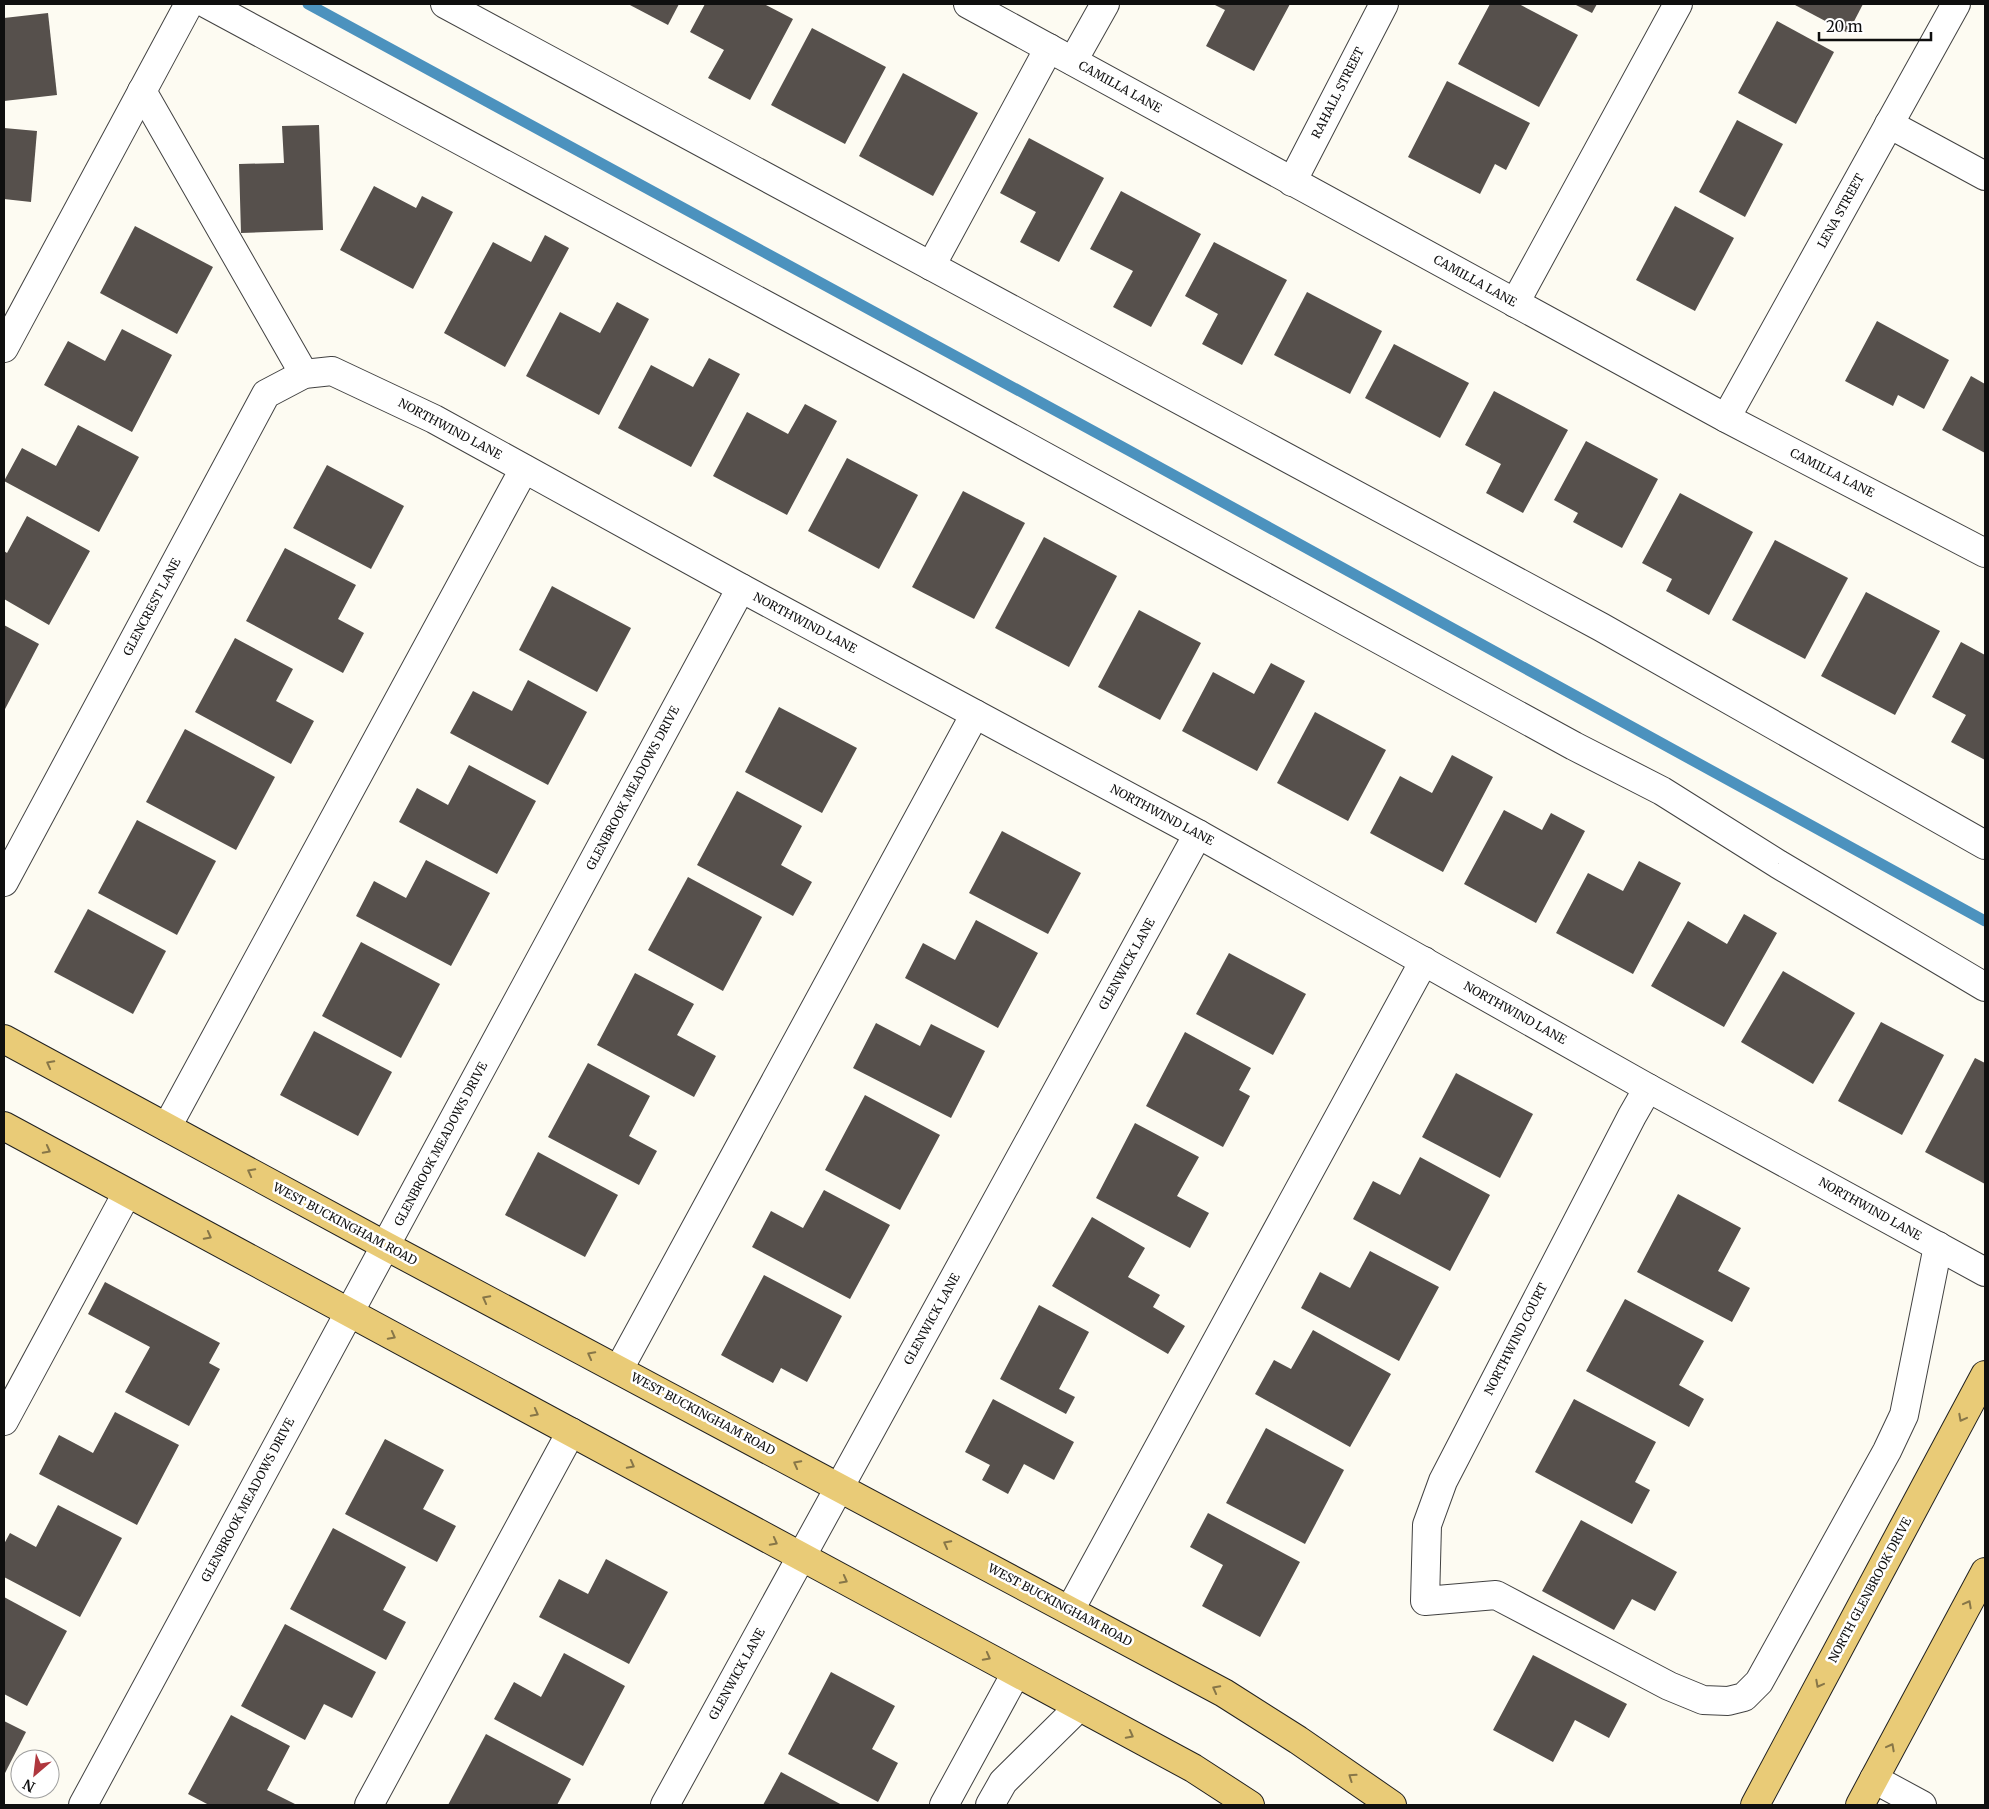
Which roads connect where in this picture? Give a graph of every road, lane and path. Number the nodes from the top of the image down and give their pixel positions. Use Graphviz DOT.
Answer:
graph roads {
  1 [pos="189,4"];
  2 [pos="207,4"];
  3 [pos="445,4"];
  4 [pos="968,4"];
  5 [pos="1105,4"];
  6 [pos="1384,4"];
  7 [pos="1678,4"];
  8 [pos="1956,4"];
  9 [pos="1049,48"];
  10 [pos="1073,61"];
  11 [pos="142,91"];
  12 [pos="1889,124"];
  13 [pos="1985,176"];
  14 [pos="1292,182"];
  15 [pos="931,266"];
  16 [pos="1514,303"];
  17 [pos="4,348"];
  18 [pos="332,371"];
  19 [pos="304,374"];
  20 [pos="1726,418"];
  21 [pos="524,468"];
  22 [pos="1985,553"];
  23 [pos="741,588"];
  24 [pos="975,714"];
  25 [pos="1198,834"];
  26 [pos="1985,845"];
  27 [pos="4,882"];
  28 [pos="1424,961"];
  29 [pos="1985,987"];
  30 [pos="4,1039"];
  31 [pos="1648,1088"];
  32 [pos="4,1126"];
  33 [pos="167,1127"];
  34 [pos="127,1193"];
  35 [pos="386,1246"];
  36 [pos="1938,1246"];
  37 [pos="1985,1272"];
  38 [pos="350,1313"];
  39 [pos="619,1369"];
  40 [pos="1985,1375"];
  41 [pos="4,1421"];
  42 [pos="571,1432"];
  43 [pos="840,1486"];
  44 [pos="801,1557"];
  45 [pos="1985,1572"];
  46 [pos="1070,1610"];
  47 [pos="1016,1673"];
  48 [pos="1079,1707"];
  49 [pos="1874,1778"];
  50 [pos="83,1805"];
  51 [pos="369,1805"];
  52 [pos="665,1805"];
  53 [pos="944,1805"];
  54 [pos="990,1805"];
  55 [pos="1250,1805"];
  56 [pos="1392,1805"];
  57 [pos="1755,1805"];
  58 [pos="1860,1805"];
  59 [pos="1922,1805"];
  1 -- 11 [label="street"];
  2 -- 29 [label="street"];
  3 -- 15 [label="street"];
  4 -- 9 [label="street, CAMILLA LANE"];
  5 -- 10 [label="street"];
  6 -- 14 [label="street, RAHALL STREET"];
  7 -- 16 [label="street"];
  8 -- 12 [label="street, LENA STREET"];
  9 -- 10 [label="street, CAMILLA LANE"];
  9 -- 15 [label="street"];
  10 -- 14 [label="street, CAMILLA LANE"];
  11 -- 17 [label="street"];
  11 -- 19 [label="street"];
  12 -- 13 [label="street"];
  12 -- 20 [label="street, LENA STREET"];
  14 -- 16 [label="street, CAMILLA LANE"];
  15 -- 26 [label="street"];
  16 -- 20 [label="street, CAMILLA LANE"];
  18 -- 19 [label="street, GLENCREST LANE"];
  18 -- 21 [label="street, NORTHWIND LANE"];
  19 -- 27 [label="street, GLENCREST LANE"];
  20 -- 22 [label="street, CAMILLA LANE"];
  21 -- 23 [label="street, NORTHWIND LANE"];
  21 -- 33 [label="street"];
  23 -- 24 [label="street, NORTHWIND LANE"];
  23 -- 35 [label="street, GLENBROOK MEADOWS DRIVE"];
  24 -- 25 [label="street, NORTHWIND LANE"];
  24 -- 39 [label="street"];
  25 -- 28 [label="street, NORTHWIND LANE"];
  25 -- 43 [label="street, GLENWICK LANE"];
  28 -- 31 [label="street, NORTHWIND LANE"];
  28 -- 46 [label="street"];
  33 -- 30 [label="main road, WEST BUCKINGHAM ROAD, one-way"];
  31 -- 36 [label="street, NORTHWIND LANE"];
  31 -- 36 [label="street, NORTHWIND COURT"];
  32 -- 34 [label="main road, one-way"];
  35 -- 33 [label="main road, WEST BUCKINGHAM ROAD, one-way"];
  34 -- 38 [label="main road, one-way"];
  34 -- 41 [label="street"];
  35 -- 38 [label="street, GLENBROOK MEADOWS DRIVE"];
  39 -- 35 [label="main road, WEST BUCKINGHAM ROAD, one-way"];
  36 -- 37 [label="street, NORTHWIND LANE"];
  38 -- 42 [label="main road, one-way"];
  38 -- 50 [label="street, GLENBROOK MEADOWS DRIVE"];
  43 -- 39 [label="main road, WEST BUCKINGHAM ROAD, one-way"];
  40 -- 57 [label="main road, NORTH GLENBROOK DRIVE, one-way"];
  42 -- 44 [label="main road, one-way"];
  42 -- 51 [label="street"];
  43 -- 44 [label="street, GLENWICK LANE"];
  46 -- 43 [label="main road, WEST BUCKINGHAM ROAD, one-way"];
  44 -- 47 [label="main road, one-way"];
  44 -- 52 [label="street, GLENWICK LANE"];
  49 -- 45 [label="main road, one-way"];
  56 -- 46 [label="main road, WEST BUCKINGHAM ROAD, one-way"];
  47 -- 48 [label="main road"];
  47 -- 53 [label="street"];
  48 -- 54 [label="street"];
  48 -- 55 [label="main road, one-way"];
  49 -- 58 [label="main road"];
  49 -- 59 [label="street"];
}
